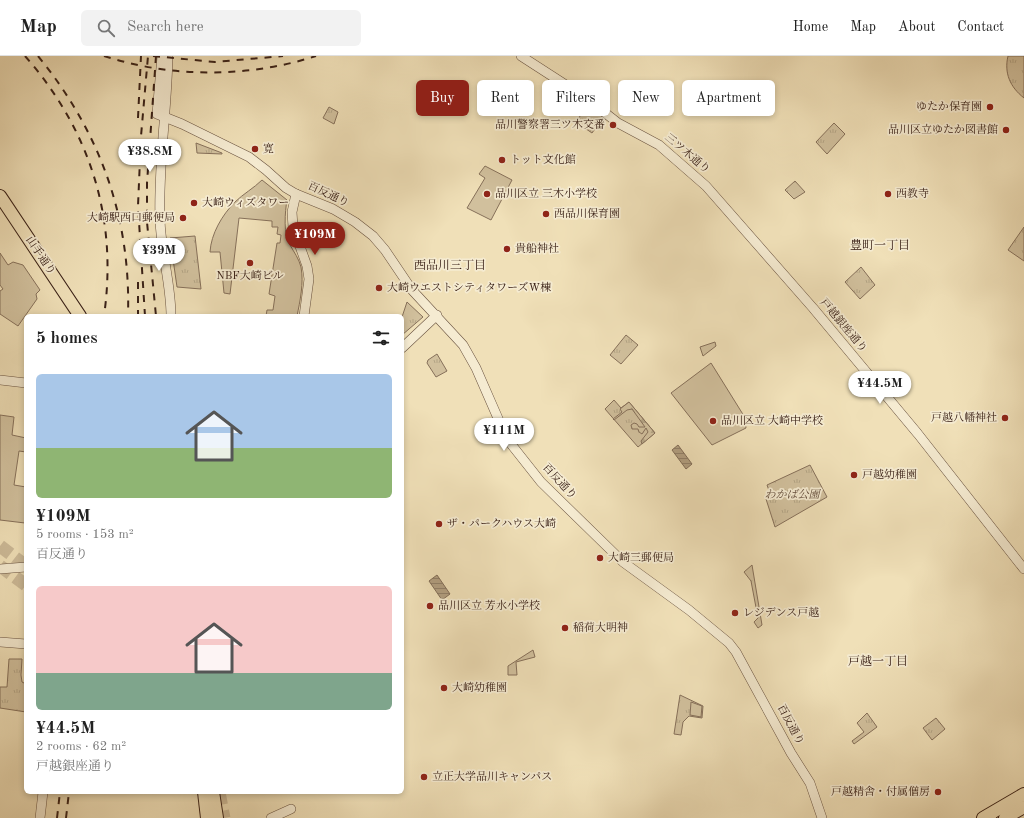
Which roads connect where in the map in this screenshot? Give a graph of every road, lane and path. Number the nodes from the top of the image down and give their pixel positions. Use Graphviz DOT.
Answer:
graph roads {
  1 [pos="162,56"];
  2 [pos="168,56"];
  3 [pos="521,56"];
  4 [pos="161,116"];
  5 [pos="296,194"];
  6 [pos="0,196"];
  7 [pos="0,209"];
  8 [pos="746,232"];
  9 [pos="71,314"];
  10 [pos="79,314"];
  11 [pos="172,314"];
  12 [pos="304,314"];
  13 [pos="437,315"];
  14 [pos="404,346"];
  15 [pos="0,380"];
  16 [pos="24,383"];
  17 [pos="24,568"];
  18 [pos="0,569"];
  19 [pos="1024,569"];
  20 [pos="0,642"];
  21 [pos="24,644"];
  22 [pos="43,794"];
  23 [pos="204,794"];
  24 [pos="213,794"];
  25 [pos="1024,794"];
  26 [pos="1024,807"];
  27 [pos="291,809"];
  28 [pos="986,817"];
  29 [pos="40,818"];
  30 [pos="207,818"];
  31 [pos="217,818"];
  32 [pos="271,818"];
  33 [pos="822,818"];
  34 [pos="1005,818"];
  1 -- 4 [label="street"];
  2 -- 4 [label="street"];
  3 -- 8 [label="street, 三ツ木通り"];
  4 -- 5 [label="street, 百反通り"];
  4 -- 11 [label="street"];
  5 -- 12 [label="street"];
  5 -- 13 [label="street, 百反通り"];
  6 -- 10 [label="main road, 山手通り"];
  7 -- 9 [label="main road, 山手通り"];
  8 -- 19 [label="street, 戸越銀座通り"];
  13 -- 14 [label="street"];
  13 -- 33 [label="street, 百反通り"];
  15 -- 16 [label="street"];
  17 -- 18 [label="street"];
  20 -- 21 [label="street"];
  22 -- 29 [label="street"];
  23 -- 30 [label="main road"];
  24 -- 31 [label="main road"];
  25 -- 28 [label="main road"];
  26 -- 34 [label="main road"];
  27 -- 32 [label="street"];
}
